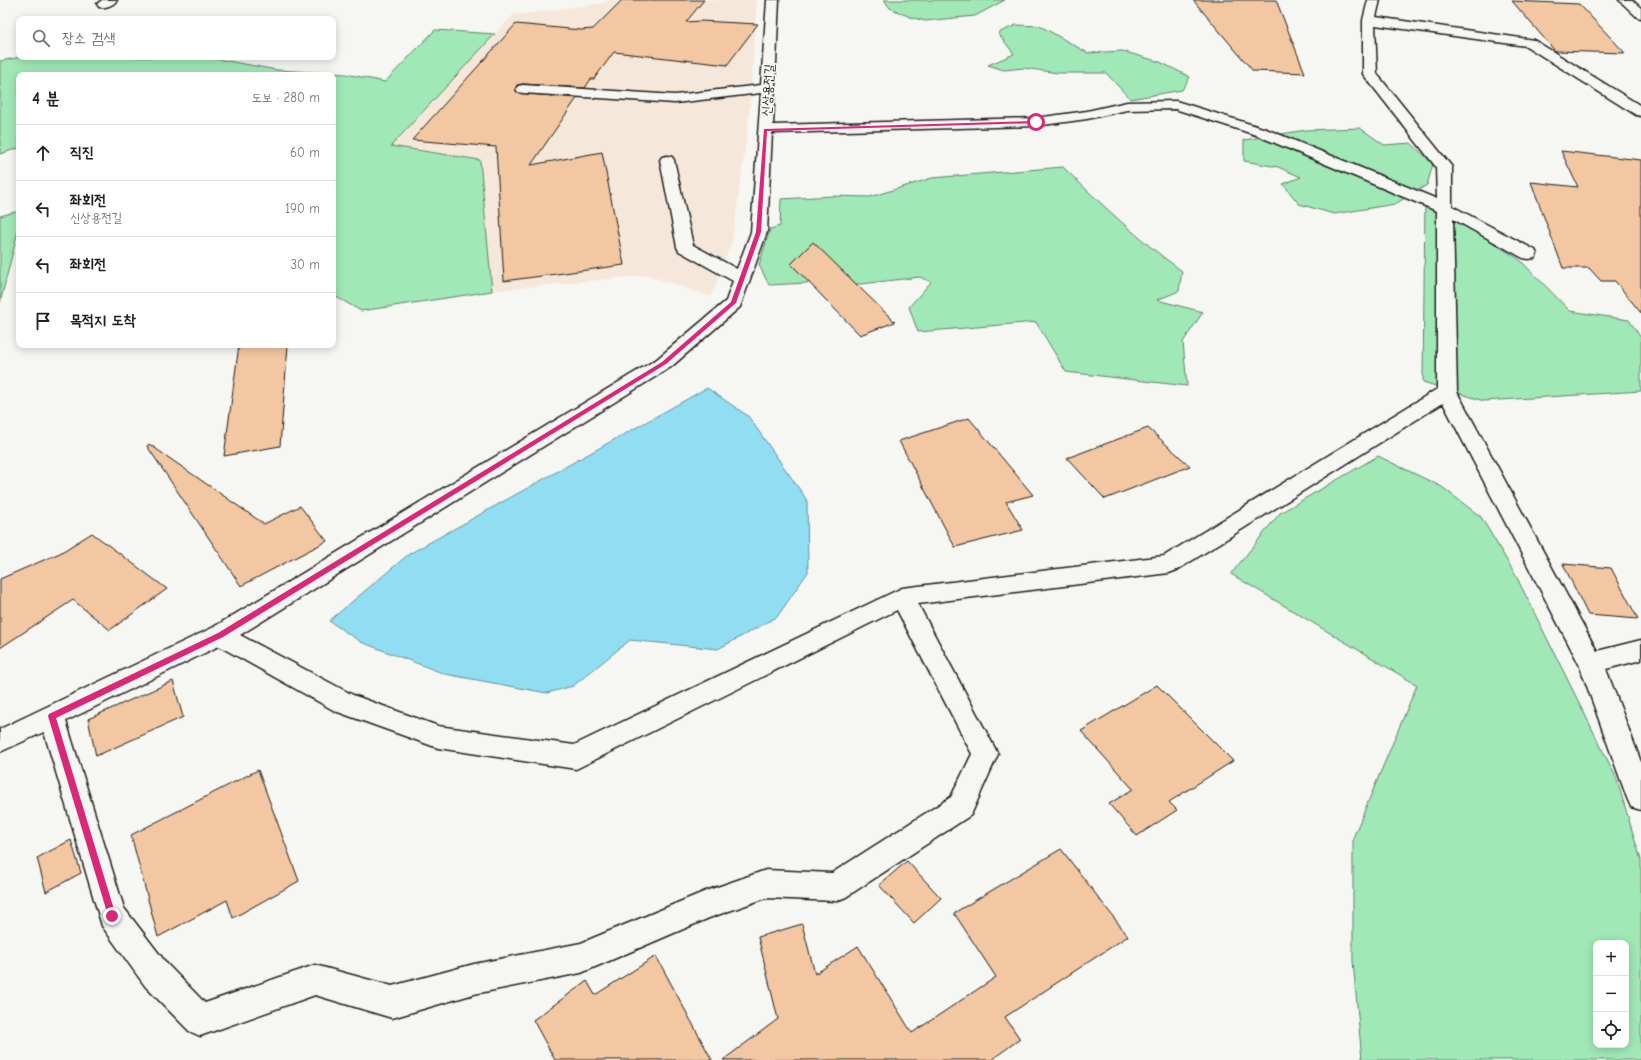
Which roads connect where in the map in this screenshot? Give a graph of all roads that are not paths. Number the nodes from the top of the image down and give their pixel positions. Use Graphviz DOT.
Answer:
graph roads {
  1 [pos="773,0"];
  2 [pos="1625,0"];
  3 [pos="1372,10"];
  4 [pos="1641,14"];
  5 [pos="768,88"];
  6 [pos="523,89"];
  7 [pos="1641,112"];
  8 [pos="765,130"];
  9 [pos="667,160"];
  10 [pos="1444,208"];
  11 [pos="1529,254"];
  12 [pos="742,279"];
  13 [pos="1448,392"];
  14 [pos="902,597"];
  15 [pos="220,635"];
  16 [pos="1641,650"];
  17 [pos="1592,663"];
  18 [pos="52,716"];
  19 [pos="0,741"];
  20 [pos="1641,798"];
  1 -- 5 [label="street, 신상용전길"];
  2 -- 4 [label="street"];
  3 -- 7 [label="street"];
  3 -- 10 [label="street"];
  5 -- 6 [label="street"];
  5 -- 8 [label="street, 신상용전길"];
  8 -- 10 [label="street"];
  8 -- 12 [label="street, 신상용전길"];
  9 -- 12 [label="street"];
  10 -- 11 [label="street"];
  10 -- 13 [label="street"];
  12 -- 15 [label="street, 신상용전길"];
  13 -- 14 [label="street"];
  13 -- 17 [label="street"];
  14 -- 15 [label="street"];
  14 -- 18 [label="street"];
  15 -- 18 [label="street, 신상용전길"];
  16 -- 17 [label="street"];
  17 -- 20 [label="street"];
  18 -- 19 [label="street, 신상용전길"];
}
